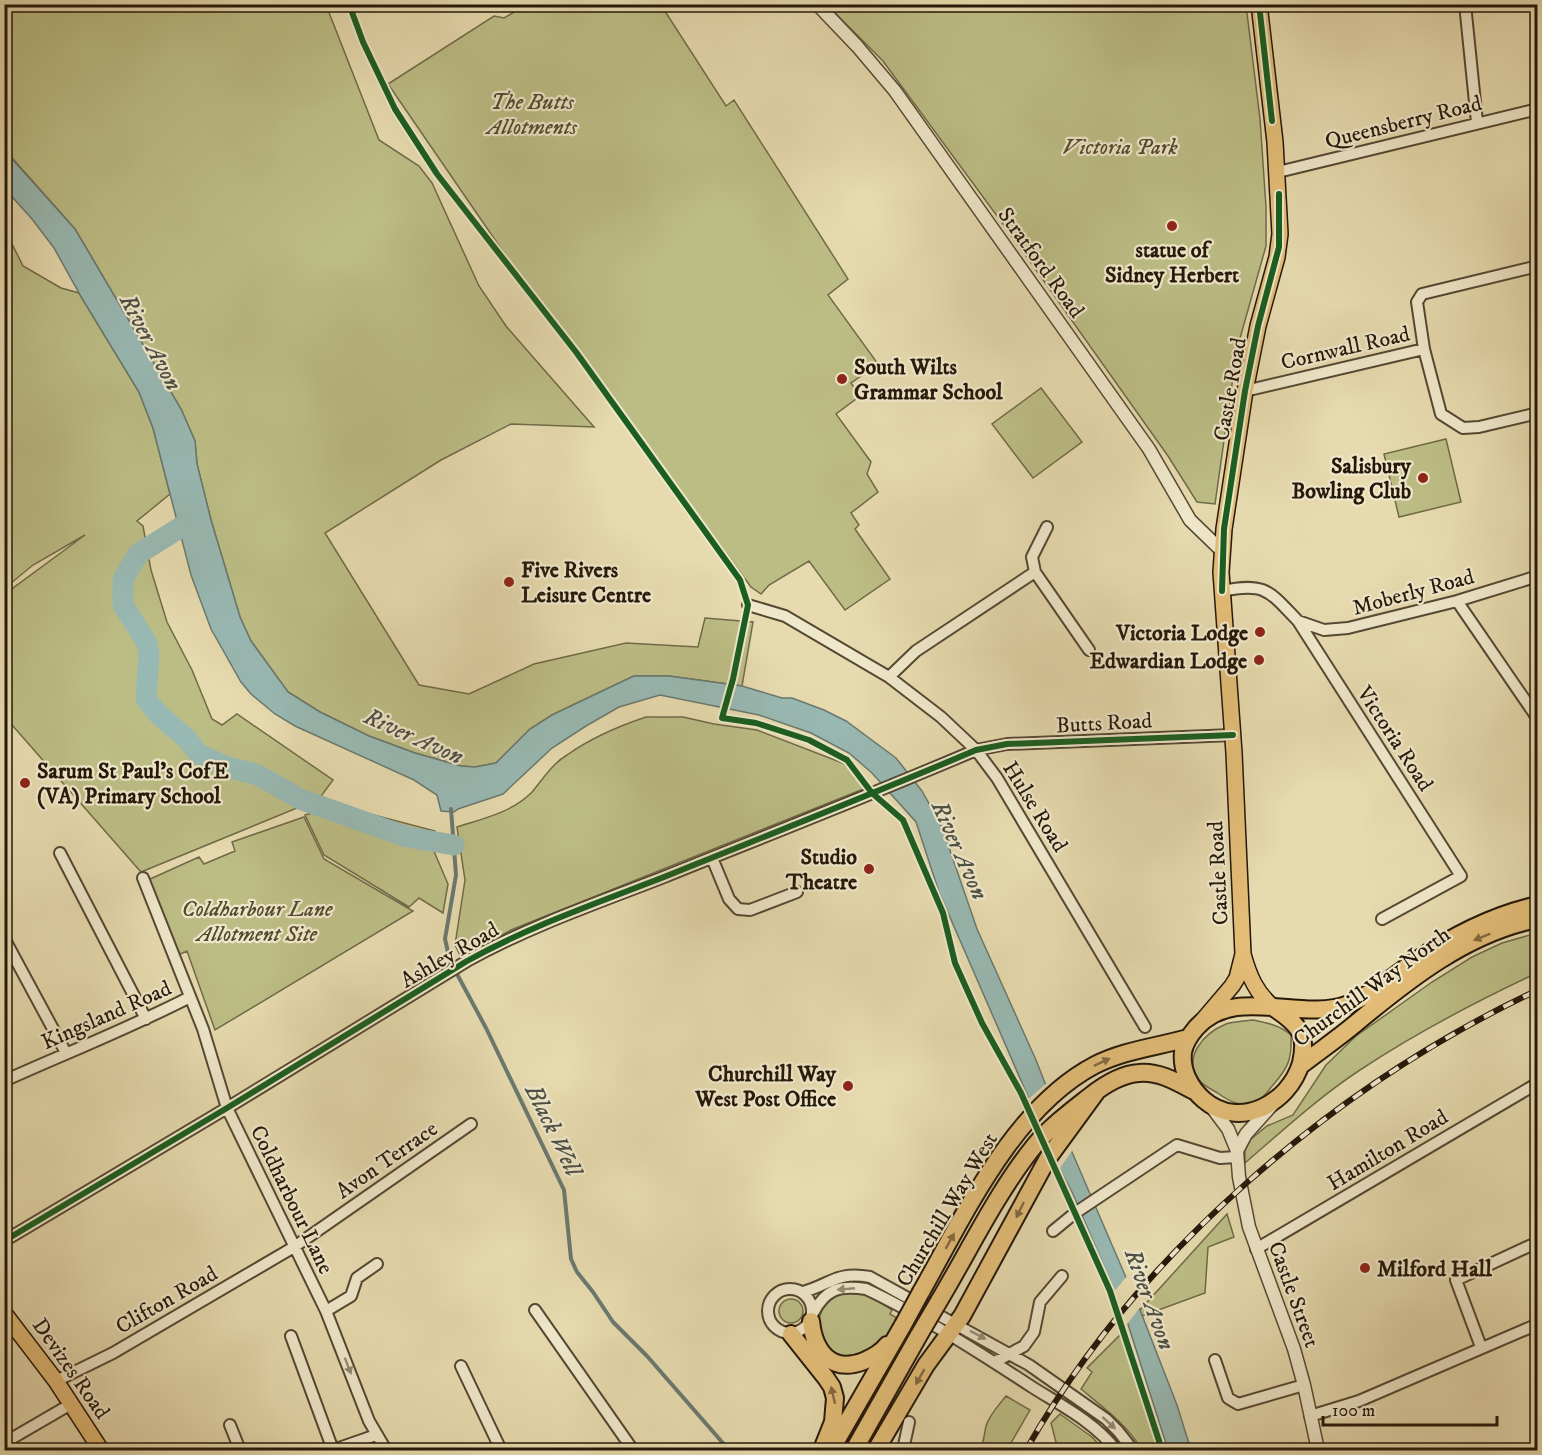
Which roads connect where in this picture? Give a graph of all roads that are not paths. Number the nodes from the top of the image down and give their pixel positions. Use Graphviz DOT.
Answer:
graph roads {
  1 [pos="817,4"];
  2 [pos="1259,4"];
  3 [pos="1465,4"];
  4 [pos="1538,109"];
  5 [pos="1477,122"];
  6 [pos="1278,172"];
  7 [pos="1538,266"];
  8 [pos="1425,349"];
  9 [pos="1245,391"];
  10 [pos="1538,413"];
  11 [pos="1047,527"];
  12 [pos="1222,551"];
  13 [pos="1035,572"];
  14 [pos="1538,576"];
  15 [pos="1222,591"];
  16 [pos="1457,601"];
  17 [pos="748,605"];
  18 [pos="1298,621"];
  19 [pos="1089,650"];
  20 [pos="889,677"];
  21 [pos="1538,719"];
  22 [pos="1233,735"];
  23 [pos="976,750"];
  24 [pos="60,853"];
  25 [pos="712,858"];
  26 [pos="143,878"];
  27 [pos="797,892"];
  28 [pos="1538,905"];
  29 [pos="1382,919"];
  30 [pos="1538,919"];
  31 [pos="4,938"];
  32 [pos="1243,954"];
  33 [pos="190,997"];
  34 [pos="1274,1008"];
  35 [pos="146,1019"];
  36 [pos="1201,1022"];
  37 [pos="1145,1027"];
  38 [pos="1188,1038"];
  39 [pos="66,1053"];
  40 [pos="1300,1066"];
  41 [pos="4,1082"];
  42 [pos="1538,1083"];
  43 [pos="1194,1091"];
  44 [pos="1272,1104"];
  45 [pos="1210,1105"];
  46 [pos="227,1108"];
  47 [pos="1071,1118"];
  48 [pos="471,1124"];
  49 [pos="1237,1154"];
  50 [pos="1053,1231"];
  51 [pos="4,1241"];
  52 [pos="1538,1242"];
  53 [pos="294,1247"];
  54 [pos="1256,1249"];
  55 [pos="377,1264"];
  56 [pos="1062,1276"];
  57 [pos="802,1292"];
  58 [pos="535,1310"];
  59 [pos="326,1311"];
  60 [pos="4,1313"];
  61 [pos="812,1317"];
  62 [pos="1538,1324"];
  63 [pos="903,1327"];
  64 [pos="953,1330"];
  65 [pos="791,1334"];
  66 [pos="291,1336"];
  67 [pos="1481,1347"];
  68 [pos="1012,1354"];
  69 [pos="1215,1360"];
  70 [pos="995,1362"];
  71 [pos="462,1366"];
  72 [pos="56,1381"];
  73 [pos="1304,1385"];
  74 [pos="71,1404"];
  75 [pos="1310,1416"];
  76 [pos="909,1422"];
  77 [pos="230,1425"];
  78 [pos="376,1435"];
  79 [pos="4,1443"];
  80 [pos="101,1450"];
  81 [pos="240,1450"];
  82 [pos="333,1450"];
  83 [pos="386,1450"];
  84 [pos="501,1450"];
  85 [pos="633,1450"];
  86 [pos="820,1450"];
  87 [pos="831,1450"];
  88 [pos="854,1450"];
  89 [pos="876,1450"];
  90 [pos="903,1450"];
  91 [pos="1116,1450"];
  92 [pos="1133,1450"];
  93 [pos="1318,1450"];
  1 -- 12 [label="street, Stratford Road"];
  2 -- 6 [label="main road, Castle Road"];
  3 -- 5 [label="street"];
  4 -- 5 [label="street, Queensberry Road"];
  5 -- 6 [label="street, Queensberry Road"];
  6 -- 9 [label="main road, Castle Road"];
  7 -- 8 [label="street, Cornwall Road"];
  8 -- 9 [label="street, Cornwall Road"];
  8 -- 10 [label="street"];
  9 -- 12 [label="main road, Castle Road"];
  11 -- 13 [label="street"];
  12 -- 15 [label="main road, Castle Road"];
  13 -- 19 [label="street"];
  13 -- 20 [label="street"];
  14 -- 16 [label="street, Moberly Road"];
  15 -- 18 [label="street, Victoria Road"];
  15 -- 22 [label="main road, Castle Road"];
  16 -- 18 [label="street, Moberly Road"];
  16 -- 21 [label="street"];
  17 -- 20 [label="street, Hulse Road"];
  18 -- 29 [label="street, Victoria Road"];
  20 -- 23 [label="street, Hulse Road"];
  22 -- 23 [label="street, Butts Road"];
  22 -- 32 [label="main road, Castle Road"];
  23 -- 25 [label="street, Ashley Road"];
  23 -- 37 [label="street, Hulse Road"];
  24 -- 35 [label="street"];
  25 -- 27 [label="street"];
  25 -- 46 [label="street, Ashley Road"];
  26 -- 33 [label="street, Coldharbour Lane"];
  28 -- 34 [label="highway, Churchill Way North"];
  30 -- 40 [label="highway, Churchill Way North, one-way"];
  31 -- 39 [label="street"];
  32 -- 34 [label="main road"];
  32 -- 36 [label="main road"];
  33 -- 35 [label="street, Kingsland Road"];
  33 -- 46 [label="street, Coldharbour Lane"];
  34 -- 36 [label="highway"];
  34 -- 40 [label="highway"];
  35 -- 39 [label="street, Kingsland Road"];
  36 -- 38 [label="highway"];
  38 -- 43 [label="highway"];
  63 -- 38 [label="highway, Churchill Way West, one-way, bridge"];
  39 -- 41 [label="street, Kingsland Road"];
  40 -- 44 [label="highway"];
  42 -- 54 [label="street, Hamilton Road"];
  43 -- 45 [label="highway"];
  43 -- 47 [label="highway, Churchill Way West"];
  44 -- 45 [label="highway"];
  44 -- 49 [label="street"];
  45 -- 49 [label="street, Castle Street"];
  46 -- 51 [label="street, Ashley Road"];
  46 -- 53 [label="street, Coldharbour Lane"];
  47 -- 64 [label="highway, one-way"];
  47 -- 88 [label="highway, Churchill Way West, bridge"];
  48 -- 53 [label="street, Avon Terrace"];
  49 -- 50 [label="street"];
  49 -- 54 [label="street, Castle Street"];
  52 -- 67 [label="street"];
  53 -- 59 [label="street, Coldharbour Lane"];
  53 -- 72 [label="street, Clifton Road"];
  54 -- 73 [label="street, Castle Street"];
  55 -- 59 [label="street"];
  56 -- 68 [label="street"];
  57 -- 61 [label="street"];
  57 -- 64 [label="street"];
  57 -- 65 [label="street"];
  58 -- 85 [label="street"];
  59 -- 78 [label="street, Coldharbour Lane, one-way"];
  60 -- 72 [label="main road, Devizes Road"];
  61 -- 63 [label="highway"];
  64 -- 61 [label="street, one-way"];
  61 -- 65 [label="street"];
  62 -- 67 [label="street"];
  63 -- 87 [label="highway, Churchill Way West"];
  64 -- 68 [label="street, one-way"];
  64 -- 70 [label="street"];
  64 -- 89 [label="highway, one-way"];
  86 -- 65 [label="highway, one-way"];
  66 -- 82 [label="street"];
  67 -- 75 [label="street"];
  68 -- 70 [label="street"];
  68 -- 92 [label="street, one-way"];
  69 -- 73 [label="street"];
  70 -- 91 [label="street"];
  71 -- 84 [label="street"];
  72 -- 74 [label="main road, Devizes Road"];
  73 -- 75 [label="street, Castle Street"];
  74 -- 79 [label="street"];
  74 -- 80 [label="main road, Devizes Road"];
  75 -- 93 [label="street, Castle Street"];
  76 -- 90 [label="street"];
  77 -- 81 [label="street"];
  78 -- 82 [label="street"];
  78 -- 83 [label="street, Coldharbour Lane"];
}
